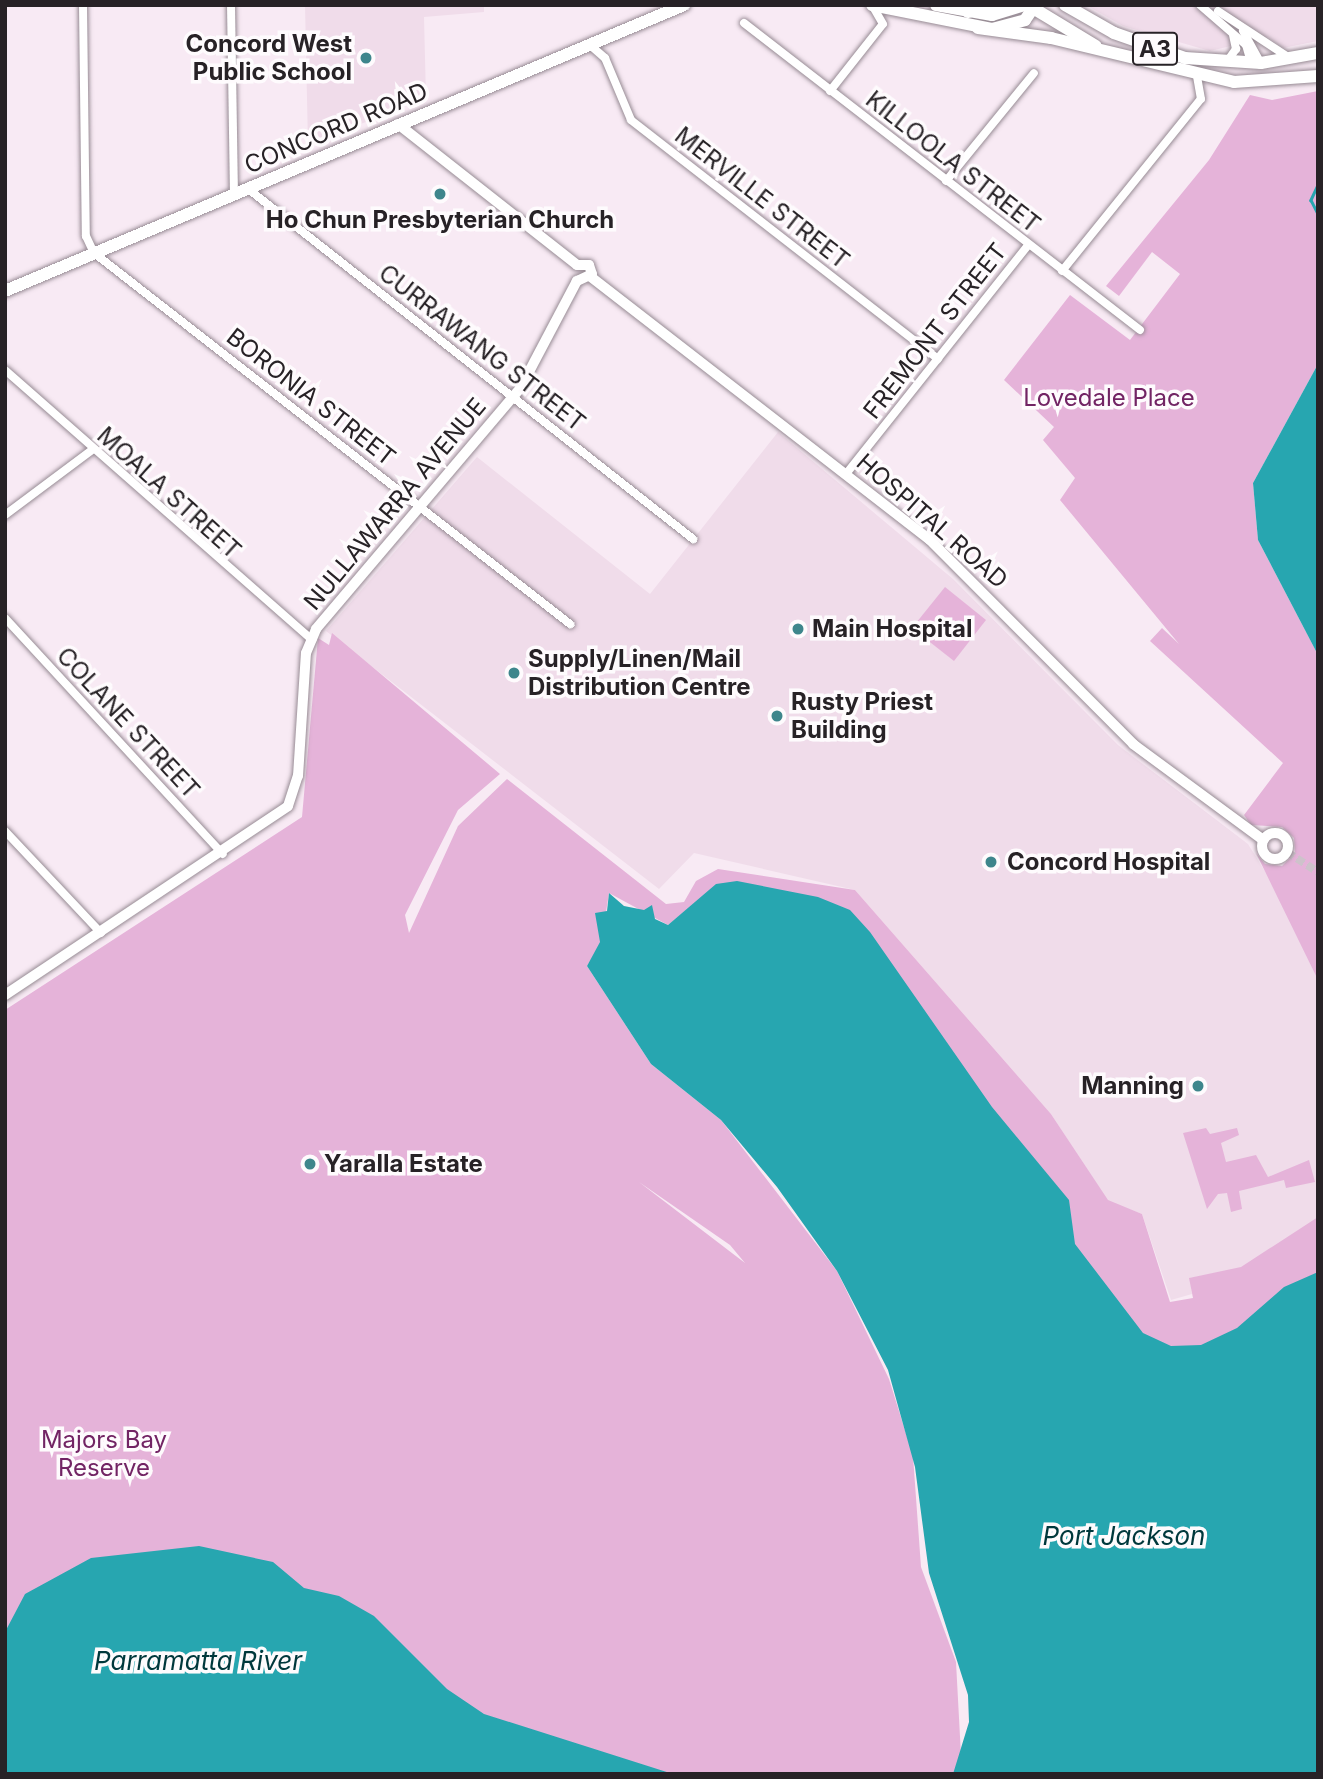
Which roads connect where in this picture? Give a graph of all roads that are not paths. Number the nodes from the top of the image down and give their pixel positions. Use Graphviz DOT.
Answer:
graph roads {
  1 [pos="83,5"];
  2 [pos="231,5"];
  3 [pos="684,5"];
  4 [pos="872,5"];
  5 [pos="936,5"];
  6 [pos="995,5"];
  7 [pos="1065,5"];
  8 [pos="1200,5"];
  9 [pos="1030,7"];
  10 [pos="899,8"];
  11 [pos="1214,8"];
  12 [pos="968,12"];
  13 [pos="744,23"];
  14 [pos="978,28"];
  15 [pos="1233,34"];
  16 [pos="590,45"];
  17 [pos="1318,53"];
  18 [pos="1297,58"];
  19 [pos="1127,61"];
  20 [pos="1222,63"];
  21 [pos="1256,63"];
  22 [pos="1034,73"];
  23 [pos="1197,76"];
  24 [pos="1318,76"];
  25 [pos="1254,83"];
  26 [pos="830,91"];
  27 [pos="398,124"];
  28 [pos="946,181"];
  29 [pos="247,188"];
  30 [pos="234,194"];
  31 [pos="1028,245"];
  32 [pos="94,253"];
  33 [pos="576,265"];
  34 [pos="1062,271"];
  35 [pos="591,277"];
  36 [pos="577,281"];
  37 [pos="5,291"];
  38 [pos="1140,330"];
  39 [pos="938,359"];
  40 [pos="5,370"];
  41 [pos="514,396"];
  42 [pos="92,450"];
  43 [pos="845,474"];
  44 [pos="421,507"];
  45 [pos="5,515"];
  46 [pos="693,539"];
  47 [pos="5,618"];
  48 [pos="570,624"];
  49 [pos="312,640"];
  50 [pos="5,831"];
  51 [pos="1264,840"];
  52 [pos="223,854"];
  53 [pos="101,933"];
  54 [pos="5,995"];
  1 -- 32 [label="street"];
  2 -- 30 [label="street"];
  3 -- 16 [label="main road, CONCORD ROAD"];
  4 -- 10 [label="main road"];
  4 -- 26 [label="street"];
  5 -- 12 [label="main road"];
  6 -- 12 [label="main road"];
  7 -- 20 [label="main road, A3"];
  8 -- 15 [label="street"];
  9 -- 12 [label="main road"];
  9 -- 14 [label="main road"];
  9 -- 19 [label="main road, A3"];
  10 -- 14 [label="main road"];
  11 -- 18 [label="street"];
  11 -- 21 [label="street"];
  13 -- 26 [label="street, KILLOOLA STREET"];
  14 -- 19 [label="main road"];
  15 -- 20 [label="street"];
  15 -- 21 [label="street"];
  16 -- 27 [label="main road, CONCORD ROAD"];
  16 -- 39 [label="street, MERVILLE STREET"];
  17 -- 18 [label="main road, A3"];
  18 -- 21 [label="main road, A3"];
  19 -- 23 [label="main road, A3"];
  20 -- 21 [label="main road, A3"];
  21 -- 25 [label="main road"];
  22 -- 28 [label="street"];
  23 -- 25 [label="main road, A3"];
  23 -- 34 [label="street"];
  24 -- 25 [label="main road, A3"];
  26 -- 28 [label="street, KILLOOLA STREET"];
  27 -- 29 [label="main road, CONCORD ROAD"];
  27 -- 33 [label="main road"];
  28 -- 31 [label="street, KILLOOLA STREET"];
  29 -- 30 [label="main road, CONCORD ROAD"];
  29 -- 41 [label="street, CURRAWANG STREET"];
  30 -- 32 [label="main road, CONCORD ROAD"];
  31 -- 34 [label="street, KILLOOLA STREET"];
  31 -- 39 [label="street, FREMONT STREET"];
  32 -- 37 [label="main road, CONCORD ROAD"];
  32 -- 44 [label="street, BORONIA STREET"];
  33 -- 35 [label="main road"];
  33 -- 36 [label="main road"];
  34 -- 38 [label="street, KILLOOLA STREET"];
  35 -- 36 [label="main road"];
  35 -- 43 [label="street, HOSPITAL ROAD"];
  36 -- 41 [label="main road, NULLAWARRA AVENUE"];
  39 -- 43 [label="street, FREMONT STREET"];
  40 -- 42 [label="street, MOALA STREET"];
  41 -- 44 [label="main road, NULLAWARRA AVENUE"];
  41 -- 46 [label="street, CURRAWANG STREET"];
  42 -- 45 [label="street"];
  42 -- 49 [label="street, MOALA STREET"];
  43 -- 51 [label="street, HOSPITAL ROAD"];
  44 -- 48 [label="street, BORONIA STREET"];
  44 -- 49 [label="main road, NULLAWARRA AVENUE"];
  47 -- 52 [label="street, COLANE STREET"];
  49 -- 52 [label="main road, NULLAWARRA AVENUE"];
  50 -- 53 [label="street"];
  52 -- 53 [label="main road, NULLAWARRA AVENUE"];
  53 -- 54 [label="main road, NULLAWARRA AVENUE"];
}
